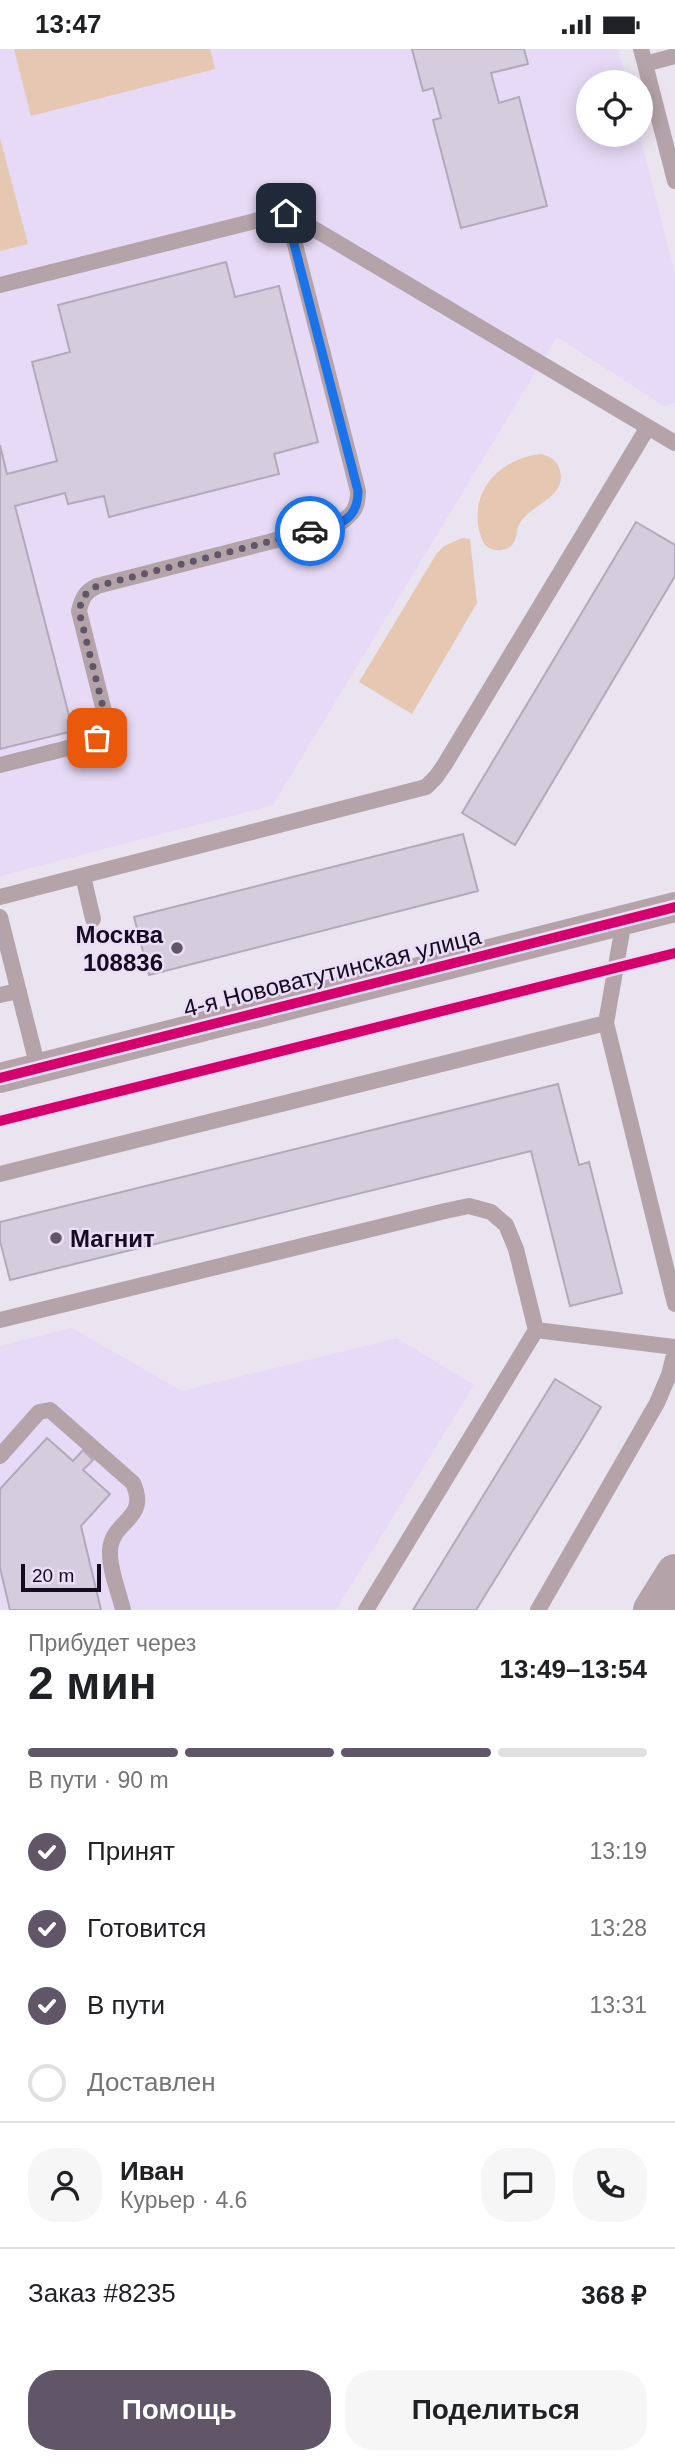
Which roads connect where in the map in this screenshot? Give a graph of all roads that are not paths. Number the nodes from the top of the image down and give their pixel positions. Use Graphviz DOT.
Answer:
graph roads {
  1 [pos="643,56"];
  2 [pos="675,56"];
  3 [pos="675,181"];
  4 [pos="286,213"];
  5 [pos="0,285"];
  6 [pos="648,427"];
  7 [pos="675,443"];
  8 [pos="0,765"];
  9 [pos="83,876"];
  10 [pos="0,897"];
  11 [pos="675,907"];
  12 [pos="0,917"];
  13 [pos="93,919"];
  14 [pos="624,919"];
  15 [pos="19,991"];
  16 [pos="0,995"];
  17 [pos="606,1023"];
  18 [pos="38,1068"];
  19 [pos="0,1078"];
  20 [pos="0,1174"];
  21 [pos="675,1304"];
  22 [pos="0,1320"];
  23 [pos="536,1330"];
  24 [pos="675,1349"];
  25 [pos="0,1456"];
  26 [pos="675,1573"];
  27 [pos="123,1610"];
  28 [pos="366,1610"];
  29 [pos="538,1610"];
  30 [pos="652,1610"];
  1 -- 2 [label="lane"];
  1 -- 3 [label="lane"];
  4 -- 5 [label="lane"];
  4 -- 6 [label="lane"];
  4 -- 8 [label="lane"];
  6 -- 7 [label="lane"];
  6 -- 9 [label="lane"];
  9 -- 10 [label="lane"];
  9 -- 13 [label="lane"];
  11 -- 14 [label="street, 4-я Нововатутинская улица"];
  12 -- 15 [label="lane"];
  14 -- 17 [label="lane"];
  14 -- 18 [label="street, 4-я Нововатутинская улица"];
  15 -- 16 [label="lane"];
  15 -- 18 [label="lane"];
  17 -- 20 [label="lane"];
  17 -- 21 [label="lane"];
  18 -- 19 [label="street, 4-я Нововатутинская улица"];
  22 -- 23 [label="lane"];
  23 -- 24 [label="lane"];
  23 -- 28 [label="lane"];
  24 -- 29 [label="lane"];
  25 -- 27 [label="lane"];
  26 -- 30 [label="street"];
}
